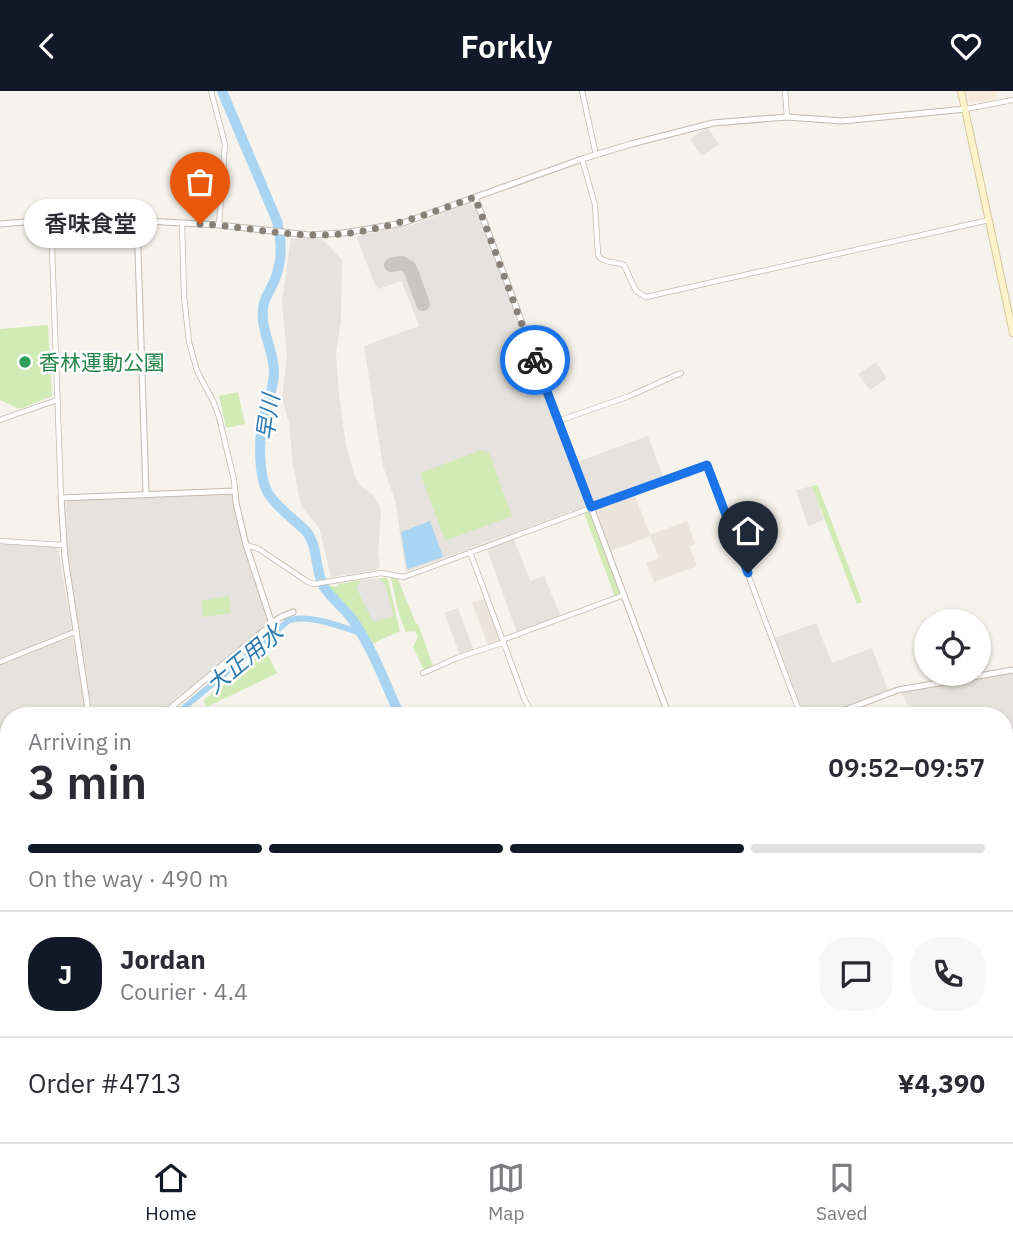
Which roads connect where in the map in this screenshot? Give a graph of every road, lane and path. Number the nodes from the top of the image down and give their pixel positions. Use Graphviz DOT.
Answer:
graph roads {
  1 [pos="211,91"];
  2 [pos="582,91"];
  3 [pos="785,91"];
  4 [pos="961,91"];
  5 [pos="1013,100"];
  6 [pos="965,109"];
  7 [pos="788,117"];
  8 [pos="596,155"];
  9 [pos="582,159"];
  10 [pos="475,197"];
  11 [pos="51,220"];
  12 [pos="989,220"];
  13 [pos="137,221"];
  14 [pos="182,223"];
  15 [pos="0,224"];
  16 [pos="219,225"];
  17 [pos="1012,323"];
  18 [pos="1013,333"];
  19 [pos="681,373"];
  20 [pos="57,400"];
  21 [pos="0,421"];
  22 [pos="558,421"];
  23 [pos="235,491"];
  24 [pos="146,493"];
  25 [pos="61,498"];
  26 [pos="591,507"];
  27 [pos="0,541"];
  28 [pos="63,545"];
  29 [pos="246,545"];
  30 [pos="470,552"];
  31 [pos="624,595"];
  32 [pos="293,612"];
  33 [pos="272,624"];
  34 [pos="77,633"];
  35 [pos="503,641"];
  36 [pos="0,662"];
  37 [pos="1013,670"];
  38 [pos="423,673"];
  39 [pos="88,707"];
  40 [pos="172,707"];
  41 [pos="528,707"];
  42 [pos="666,707"];
  43 [pos="798,707"];
  44 [pos="853,707"];
  1 -- 16 [label="street"];
  2 -- 8 [label="street"];
  3 -- 7 [label="street"];
  4 -- 6 [label="main road"];
  5 -- 6 [label="street"];
  6 -- 7 [label="street"];
  6 -- 12 [label="main road"];
  7 -- 8 [label="street"];
  8 -- 9 [label="street"];
  9 -- 10 [label="street"];
  9 -- 12 [label="street"];
  10 -- 16 [label="street"];
  10 -- 22 [label="street"];
  11 -- 13 [label="street"];
  11 -- 15 [label="street"];
  11 -- 20 [label="street"];
  12 -- 17 [label="main road"];
  13 -- 14 [label="street"];
  13 -- 24 [label="street"];
  14 -- 16 [label="street"];
  14 -- 23 [label="street"];
  17 -- 18 [label="main road"];
  19 -- 22 [label="street"];
  20 -- 21 [label="street"];
  20 -- 25 [label="street"];
  22 -- 26 [label="street"];
  23 -- 24 [label="street"];
  23 -- 29 [label="street"];
  24 -- 25 [label="street"];
  25 -- 28 [label="street"];
  26 -- 30 [label="street"];
  26 -- 31 [label="street"];
  26 -- 43 [label="street"];
  27 -- 28 [label="street"];
  28 -- 34 [label="street"];
  29 -- 30 [label="street"];
  29 -- 33 [label="street"];
  30 -- 35 [label="street"];
  31 -- 35 [label="street"];
  31 -- 42 [label="street"];
  32 -- 33 [label="street"];
  33 -- 40 [label="street"];
  34 -- 36 [label="street"];
  34 -- 39 [label="street"];
  35 -- 38 [label="street"];
  35 -- 41 [label="street"];
  37 -- 44 [label="street"];
}
